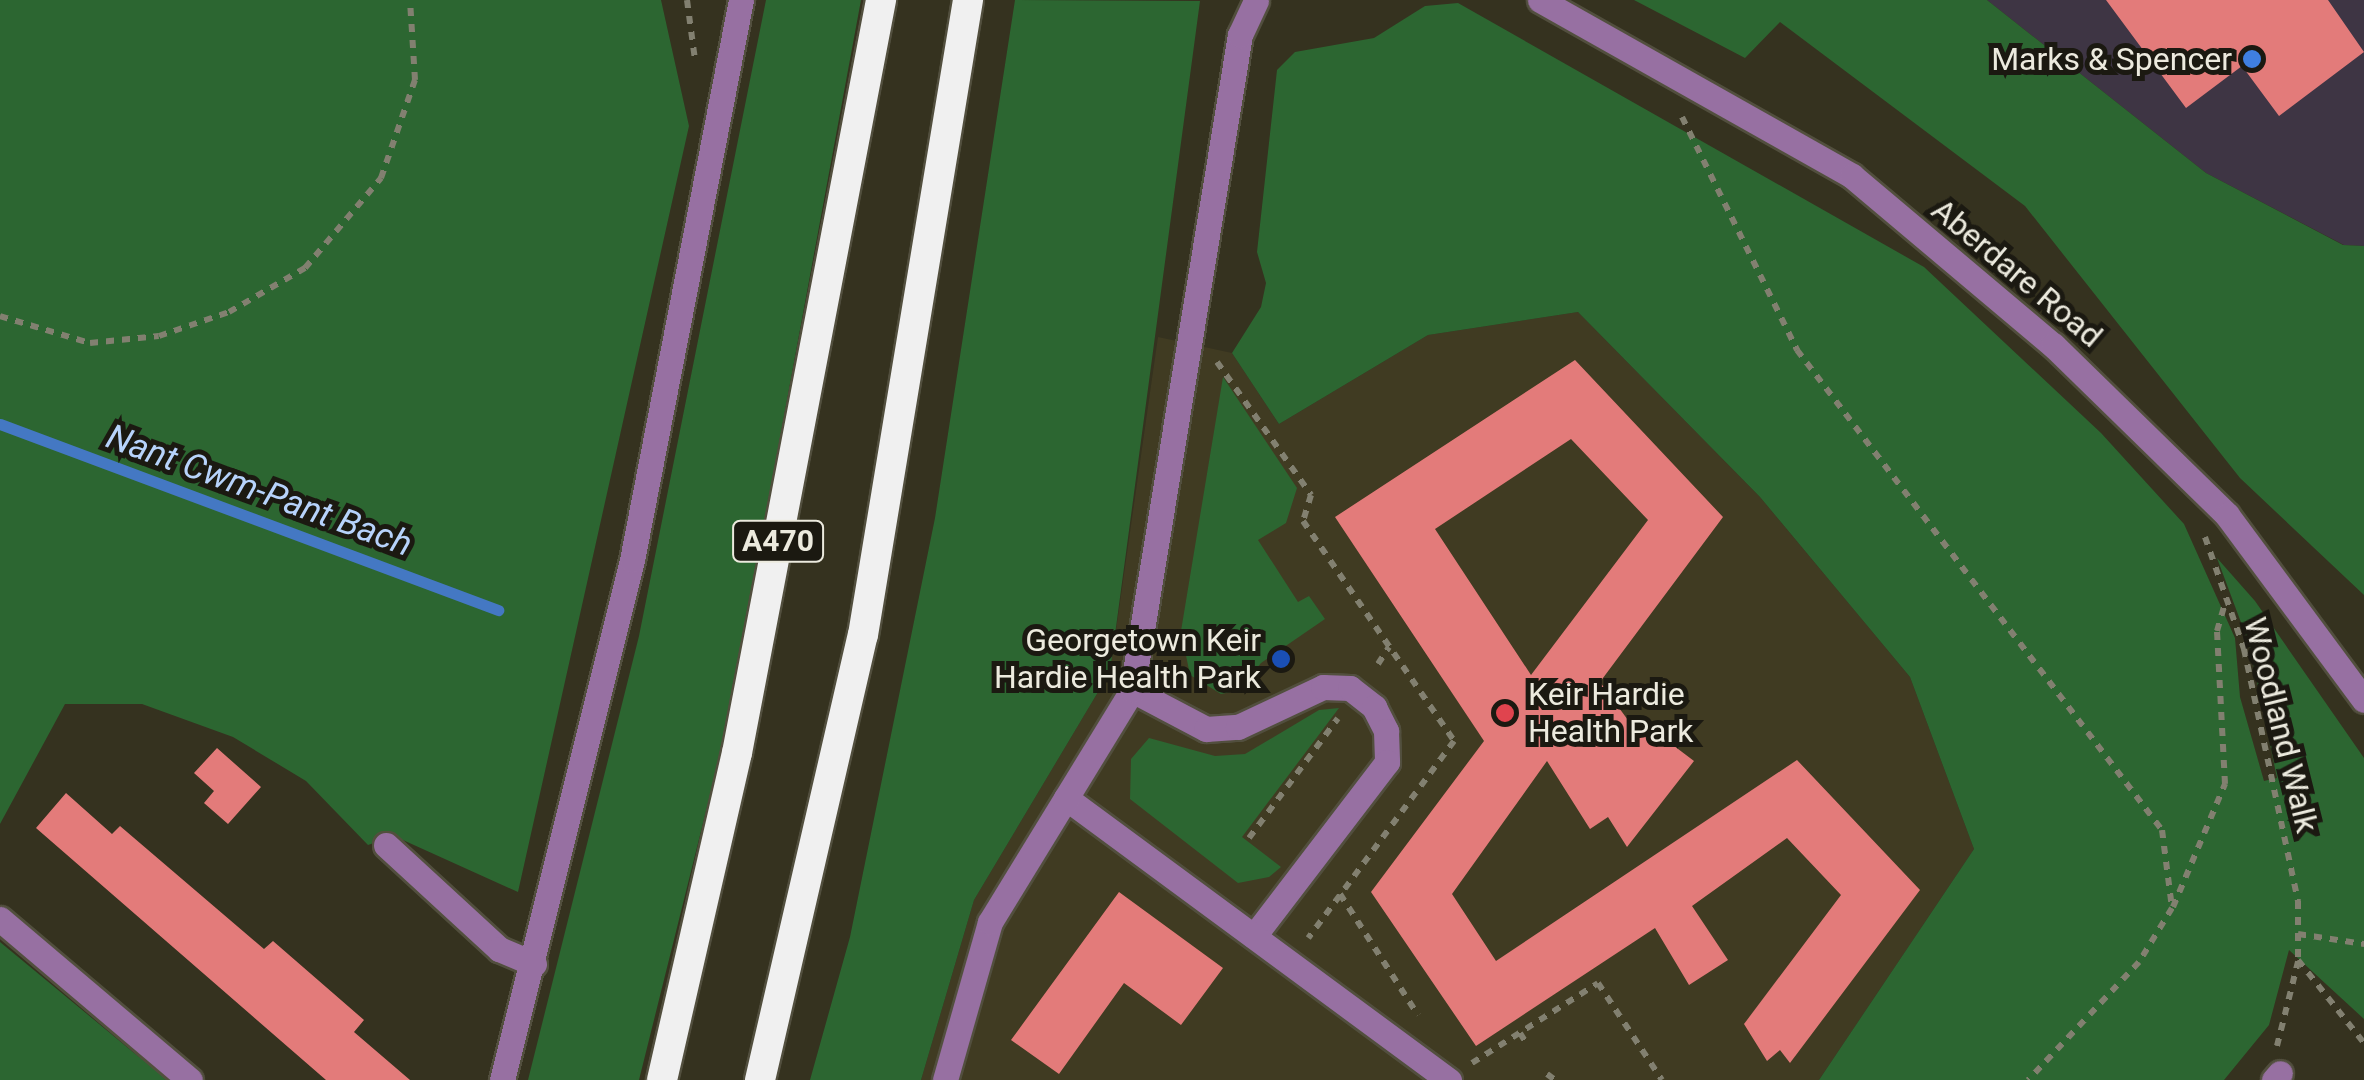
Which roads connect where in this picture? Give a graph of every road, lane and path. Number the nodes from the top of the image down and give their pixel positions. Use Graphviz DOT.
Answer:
graph roads {
  1 [pos="410,0"];
  2 [pos="741,0"];
  3 [pos="881,0"];
  4 [pos="968,0"];
  5 [pos="1256,0"];
  6 [pos="1540,0"];
  7 [pos="1678,110"];
  8 [pos="0,316"];
  9 [pos="1212,361"];
  10 [pos="1283,454"];
  11 [pos="2227,515"];
  12 [pos="2224,605"];
  13 [pos="1389,647"];
  14 [pos="1378,664"];
  15 [pos="1132,690"];
  16 [pos="2364,700"];
  17 [pos="1345,709"];
  18 [pos="1066,798"];
  19 [pos="1250,838"];
  20 [pos="386,846"];
  21 [pos="1340,894"];
  22 [pos="2172,908"];
  23 [pos="0,919"];
  24 [pos="2298,934"];
  25 [pos="1254,936"];
  26 [pos="1304,942"];
  27 [pos="2364,944"];
  28 [pos="1320,954"];
  29 [pos="2298,960"];
  30 [pos="534,964"];
  31 [pos="1398,1010"];
  32 [pos="1520,1034"];
  33 [pos="2364,1043"];
  34 [pos="1528,1044"];
  35 [pos="1459,1054"];
  36 [pos="1547,1074"];
  37 [pos="2277,1077"];
  38 [pos="190,1080"];
  39 [pos="502,1080"];
  40 [pos="662,1080"];
  41 [pos="760,1080"];
  42 [pos="945,1080"];
  43 [pos="1449,1080"];
  44 [pos="1555,1080"];
  45 [pos="1662,1080"];
  46 [pos="2028,1080"];
  1 -- 8 [label="path"];
  2 -- 30 [label="street"];
  3 -- 40 [label="highway, A470"];
  4 -- 41 [label="highway, A470"];
  5 -- 15 [label="street"];
  6 -- 11 [label="street, Aberdare Road"];
  7 -- 22 [label="path"];
  9 -- 10 [label="path"];
  11 -- 12 [label="path, Woodland Walk"];
  11 -- 16 [label="street, Aberdare Road"];
  12 -- 22 [label="path"];
  12 -- 24 [label="path, Woodland Walk"];
  13 -- 14 [label="path"];
  15 -- 18 [label="street"];
  15 -- 25 [label="street"];
  17 -- 19 [label="path"];
  18 -- 25 [label="street"];
  18 -- 42 [label="street"];
  20 -- 30 [label="street"];
  21 -- 31 [label="path"];
  22 -- 46 [label="path"];
  23 -- 38 [label="street"];
  24 -- 27 [label="path"];
  24 -- 29 [label="path, Woodland Walk"];
  25 -- 43 [label="street"];
  26 -- 28 [label="path"];
  29 -- 33 [label="path"];
  29 -- 37 [label="path, Woodland Walk"];
  30 -- 39 [label="street"];
  32 -- 34 [label="path"];
  32 -- 35 [label="path"];
  32 -- 45 [label="path"];
  36 -- 44 [label="path"];
}
